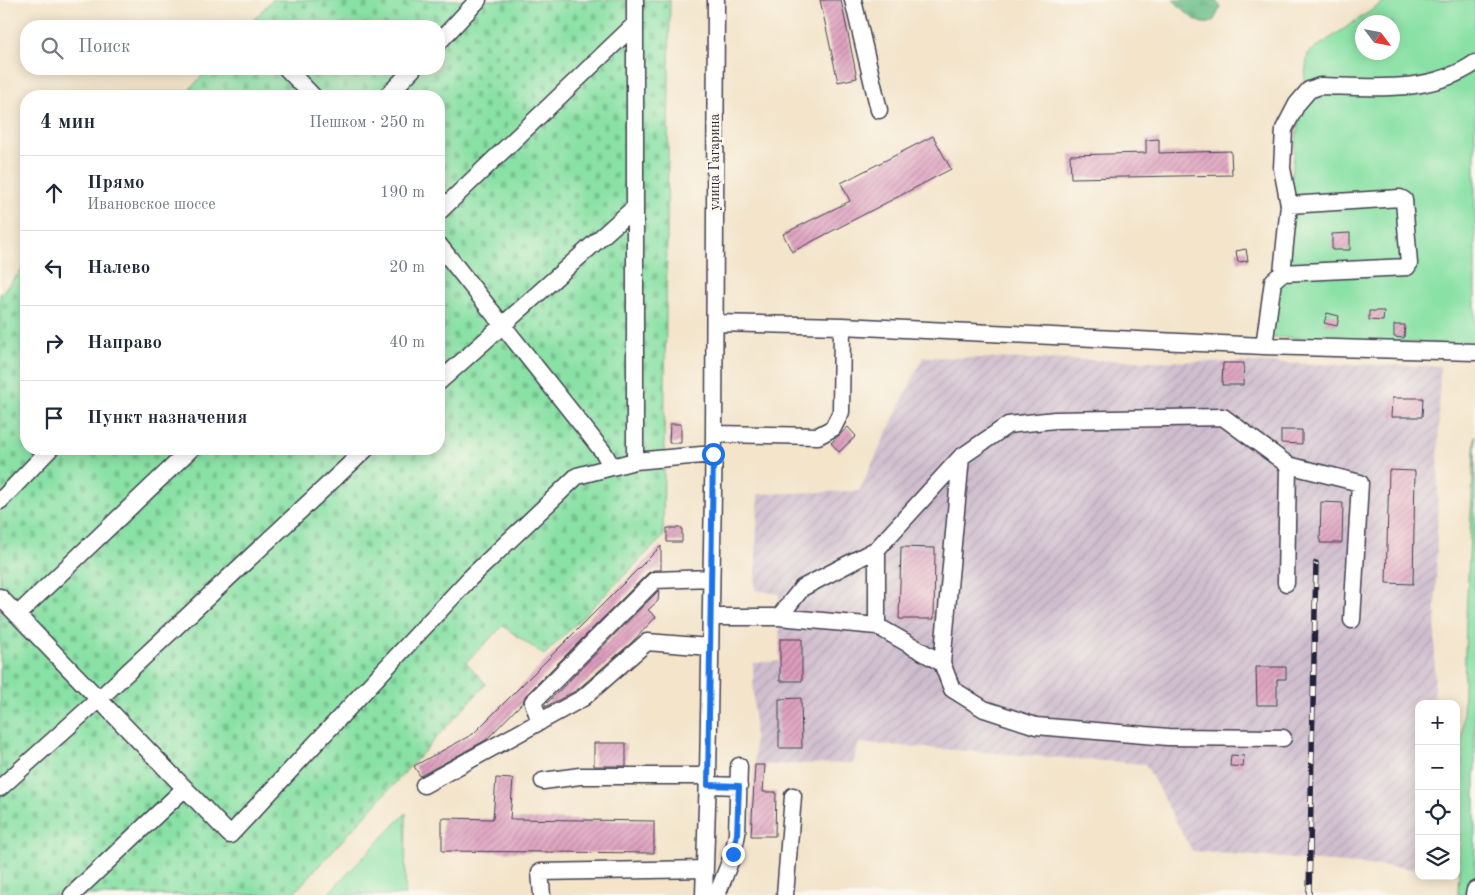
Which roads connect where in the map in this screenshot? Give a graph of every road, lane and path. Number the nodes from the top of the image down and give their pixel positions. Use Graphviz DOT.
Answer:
graph roads {
  1 [pos="478,0"];
  2 [pos="635,0"];
  3 [pos="716,0"];
  4 [pos="853,0"];
  5 [pos="635,24"];
  6 [pos="445,36"];
  7 [pos="1475,62"];
  8 [pos="293,75"];
  9 [pos="407,75"];
  10 [pos="307,90"];
  11 [pos="393,90"];
  12 [pos="879,110"];
  13 [pos="1289,205"];
  14 [pos="445,206"];
  15 [pos="635,207"];
  16 [pos="445,252"];
  17 [pos="1282,273"];
  18 [pos="714,323"];
  19 [pos="503,325"];
  20 [pos="842,326"];
  21 [pos="1264,346"];
  22 [pos="1475,352"];
  23 [pos="445,377"];
  24 [pos="714,434"];
  25 [pos="713,454"];
  26 [pos="44,455"];
  27 [pos="185,455"];
  28 [pos="360,455"];
  29 [pos="962,457"];
  30 [pos="635,461"];
  31 [pos="1288,465"];
  32 [pos="612,467"];
  33 [pos="0,501"];
  34 [pos="877,549"];
  35 [pos="711,578"];
  36 [pos="1286,583"];
  37 [pos="0,597"];
  38 [pos="17,615"];
  39 [pos="711,617"];
  40 [pos="779,617"];
  41 [pos="1352,620"];
  42 [pos="877,626"];
  43 [pos="710,647"];
  44 [pos="942,662"];
  45 [pos="99,699"];
  46 [pos="540,722"];
  47 [pos="1283,738"];
  48 [pos="739,766"];
  49 [pos="708,780"];
  50 [pos="542,781"];
  51 [pos="424,785"];
  52 [pos="739,786"];
  53 [pos="0,788"];
  54 [pos="185,788"];
  55 [pos="793,796"];
  56 [pos="705,869"];
  57 [pos="1475,890"];
  58 [pos="72,895"];
  59 [pos="542,895"];
  60 [pos="704,895"];
  61 [pos="716,895"];
  62 [pos="785,895"];
  63 [pos="1474,895"];
  1 -- 6 [label="street"];
  2 -- 5 [label="street"];
  3 -- 18 [label="street, улица Гагарина"];
  4 -- 12 [label="street"];
  5 -- 14 [label="street"];
  5 -- 15 [label="street"];
  7 -- 13 [label="street"];
  8 -- 10 [label="street"];
  9 -- 11 [label="street"];
  13 -- 17 [label="street"];
  13 -- 17 [label="street"];
  15 -- 19 [label="street"];
  15 -- 30 [label="street"];
  16 -- 19 [label="street"];
  17 -- 21 [label="street"];
  18 -- 20 [label="street"];
  18 -- 24 [label="street, улица Гагарина"];
  19 -- 23 [label="street"];
  19 -- 32 [label="street"];
  20 -- 21 [label="street"];
  20 -- 24 [label="street"];
  21 -- 22 [label="street"];
  24 -- 25 [label="street, улица Гагарина"];
  25 -- 30 [label="street"];
  25 -- 35 [label="street, улица Гагарина"];
  26 -- 33 [label="street"];
  27 -- 38 [label="street"];
  28 -- 45 [label="street"];
  29 -- 31 [label="street"];
  29 -- 34 [label="street"];
  29 -- 44 [label="street"];
  30 -- 32 [label="street"];
  31 -- 36 [label="street"];
  31 -- 41 [label="street"];
  32 -- 54 [label="street"];
  34 -- 40 [label="street"];
  34 -- 42 [label="street"];
  35 -- 39 [label="street, улица Гагарина"];
  35 -- 46 [label="street"];
  37 -- 38 [label="street"];
  38 -- 45 [label="street"];
  39 -- 40 [label="street"];
  39 -- 43 [label="street, улица Гагарина"];
  40 -- 42 [label="street"];
  42 -- 44 [label="street"];
  43 -- 46 [label="street"];
  43 -- 49 [label="street, улица Гагарина"];
  44 -- 47 [label="street"];
  45 -- 53 [label="street"];
  45 -- 54 [label="street"];
  46 -- 51 [label="street"];
  48 -- 52 [label="street"];
  49 -- 50 [label="street"];
  49 -- 52 [label="street"];
  49 -- 56 [label="street, улица Гагарина"];
  52 -- 61 [label="street"];
  54 -- 58 [label="street"];
  55 -- 62 [label="street"];
  56 -- 59 [label="street"];
  56 -- 60 [label="street, улица Гагарина"];
  57 -- 63 [label="street"];
}
